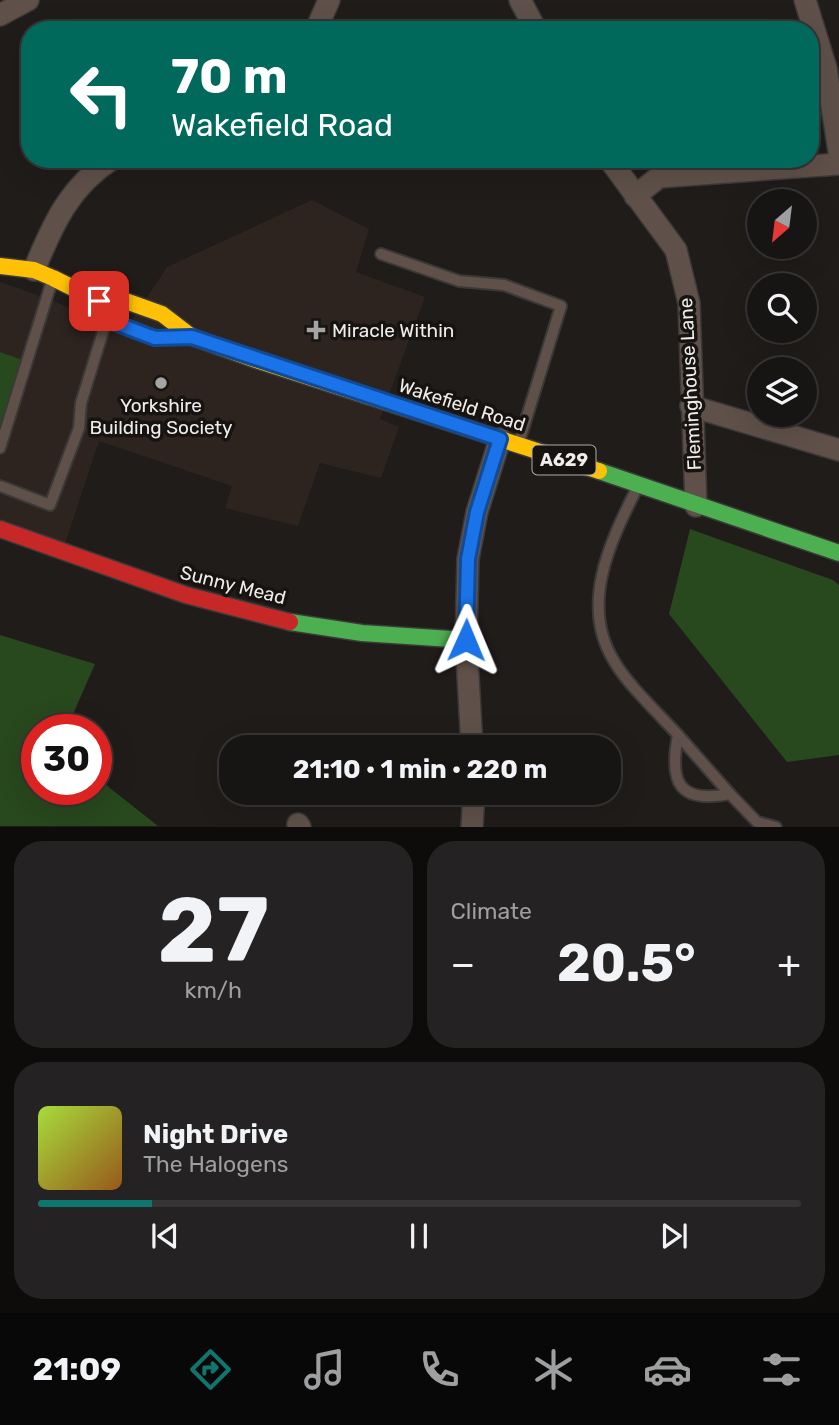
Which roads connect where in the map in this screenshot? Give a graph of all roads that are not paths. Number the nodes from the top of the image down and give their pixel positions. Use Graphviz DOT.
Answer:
graph roads {
  1 [pos="28,0"];
  2 [pos="329,0"];
  3 [pos="520,0"];
  4 [pos="805,0"];
  5 [pos="0,15"];
  6 [pos="320,21"];
  7 [pos="531,21"];
  8 [pos="812,21"];
  9 [pos="819,43"];
  10 [pos="839,152"];
  11 [pos="839,164"];
  12 [pos="819,165"];
  13 [pos="98,168"];
  14 [pos="615,168"];
  15 [pos="784,168"];
  16 [pos="635,196"];
  17 [pos="9,250"];
  18 [pos="381,254"];
  19 [pos="0,266"];
  20 [pos="44,274"];
  21 [pos="106,305"];
  22 [pos="123,326"];
  23 [pos="192,337"];
  24 [pos="167,338"];
  25 [pos="691,406"];
  26 [pos="509,442"];
  27 [pos="0,448"];
  28 [pos="839,450"];
  29 [pos="639,485"];
  30 [pos="0,486"];
  31 [pos="696,506"];
  32 [pos="0,529"];
  33 [pos="839,553"];
  34 [pos="466,640"];
  35 [pos="471,735"];
  36 [pos="678,735"];
  37 [pos="730,794"];
  38 [pos="473,805"];
  39 [pos="472,827"];
  40 [pos="776,827"];
  1 -- 5 [label="street"];
  2 -- 6 [label="street"];
  3 -- 7 [label="street"];
  4 -- 8 [label="street"];
  9 -- 10 [label="street"];
  11 -- 12 [label="street"];
  13 -- 20 [label="street"];
  14 -- 16 [label="street, Fleminghouse Lane"];
  15 -- 16 [label="street"];
  16 -- 25 [label="street, Fleminghouse Lane"];
  17 -- 20 [label="main road, A629"];
  18 -- 26 [label="lane"];
  19 -- 20 [label="main road, Wakefield Road / A629"];
  20 -- 21 [label="main road, Wakefield Road / A629"];
  20 -- 27 [label="lane"];
  21 -- 22 [label="main road, Wakefield Road / A629"];
  21 -- 23 [label="main road, Wakefield Road / A629"];
  21 -- 30 [label="lane"];
  23 -- 24 [label="main road, Wakefield Road / A629"];
  23 -- 26 [label="main road, Wakefield Road / A629"];
  25 -- 28 [label="street"];
  25 -- 31 [label="street, Fleminghouse Lane"];
  26 -- 29 [label="main road, Wakefield Road / A629"];
  26 -- 34 [label="street"];
  29 -- 31 [label="main road, Wakefield Road / A629"];
  29 -- 36 [label="lane"];
  31 -- 33 [label="main road, Wakefield Road / A629"];
  32 -- 34 [label="main road, Sunny Mead"];
  34 -- 35 [label="street"];
  36 -- 37 [label="lane"];
  36 -- 37 [label="lane"];
  37 -- 40 [label="lane"];
  38 -- 39 [label="street"];
}
